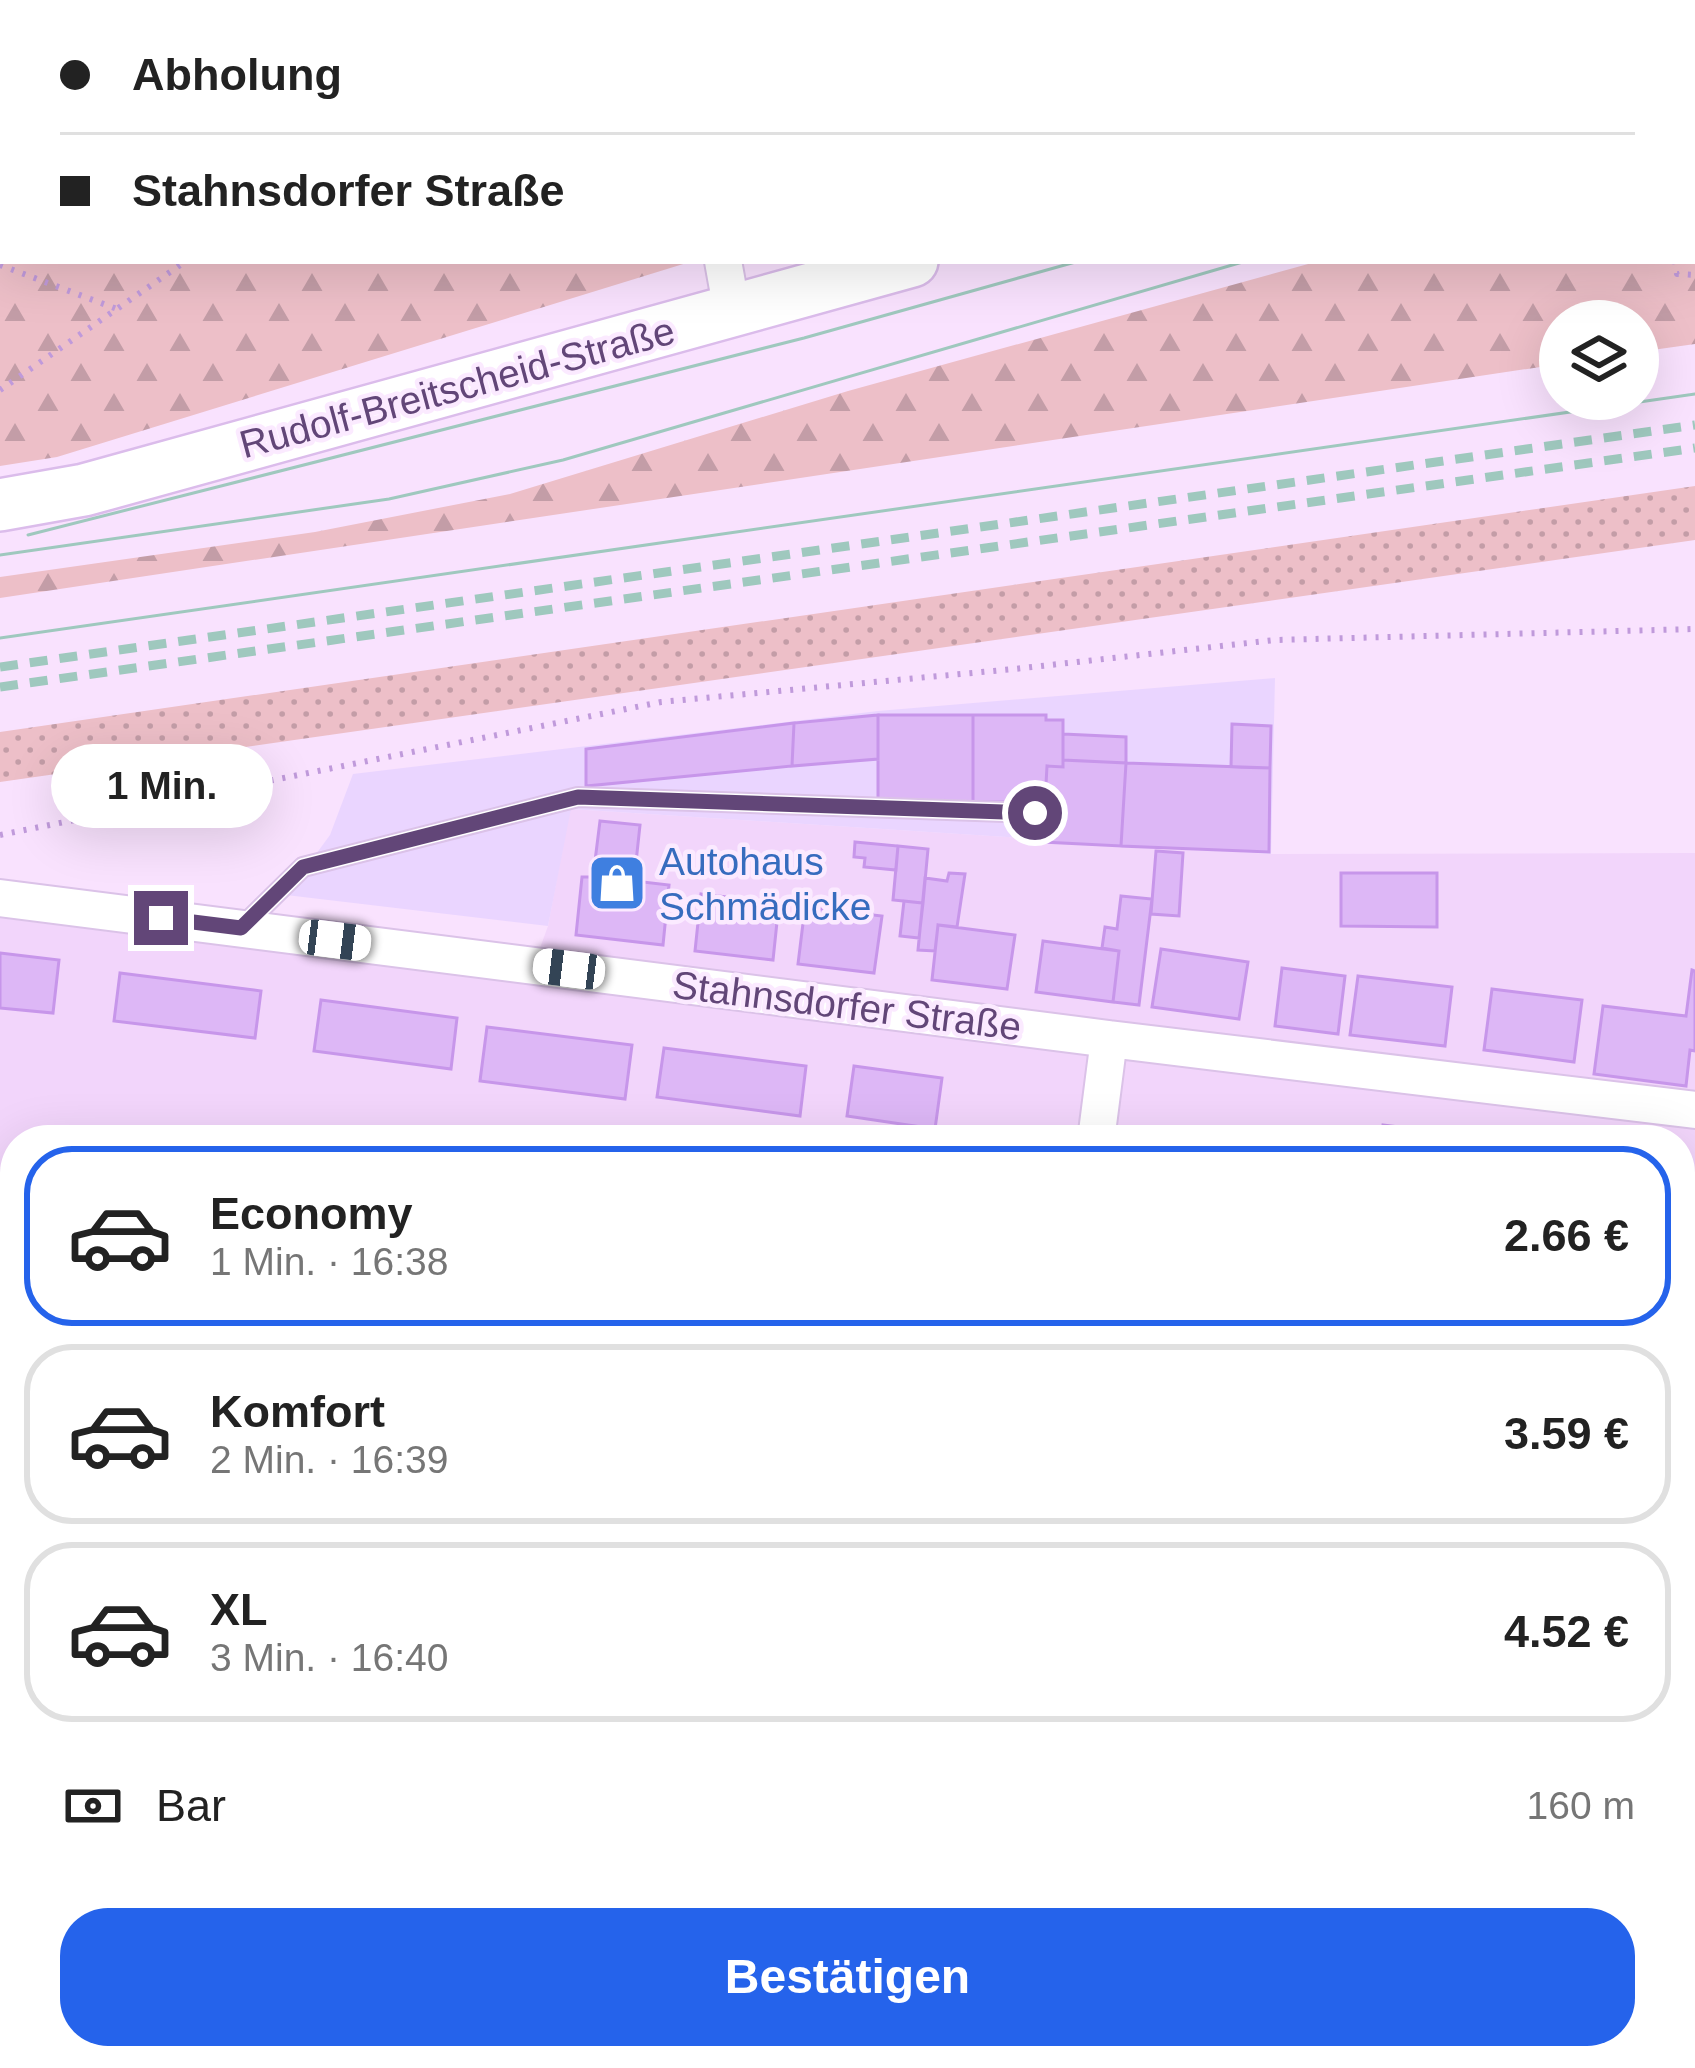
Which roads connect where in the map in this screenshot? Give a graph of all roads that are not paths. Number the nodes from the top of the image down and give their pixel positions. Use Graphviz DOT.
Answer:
graph roads {
  1 [pos="724,264"];
  2 [pos="901,264"];
  3 [pos="732,311"];
  4 [pos="0,505"];
  5 [pos="1035,813"];
  6 [pos="0,898"];
  7 [pos="241,928"];
  8 [pos="1109,1039"];
  9 [pos="1695,1110"];
  10 [pos="1098,1125"];
  1 -- 3 [label="street"];
  2 -- 3 [label="street, Rudolf-Breitscheid-Straße"];
  3 -- 4 [label="street, Rudolf-Breitscheid-Straße"];
  5 -- 7 [label="lane"];
  6 -- 7 [label="street, Stahnsdorfer Straße"];
  7 -- 8 [label="street, Stahnsdorfer Straße"];
  8 -- 9 [label="street, Stahnsdorfer Straße"];
  8 -- 10 [label="street"];
}
